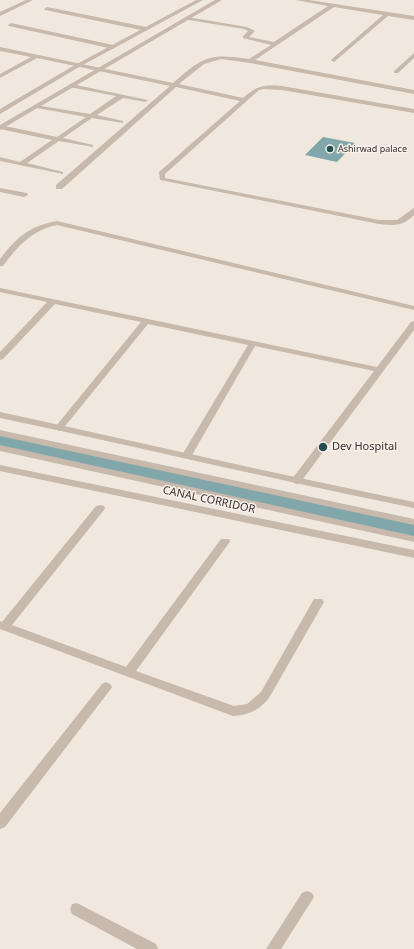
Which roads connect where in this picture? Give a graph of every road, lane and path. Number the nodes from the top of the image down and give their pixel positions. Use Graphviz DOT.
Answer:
graph roads {
  1 [pos="30,0"];
  2 [pos="200,0"];
  3 [pos="219,0"];
  4 [pos="299,0"];
  5 [pos="332,5"];
  6 [pos="47,9"];
  7 [pos="0,14"];
  8 [pos="387,14"];
  9 [pos="189,18"];
  10 [pos="414,18"];
  11 [pos="11,25"];
  12 [pos="146,29"];
  13 [pos="276,44"];
  14 [pos="112,47"];
  15 [pos="0,49"];
  16 [pos="414,55"];
  17 [pos="35,57"];
  18 [pos="334,60"];
  19 [pos="250,61"];
  20 [pos="77,66"];
  21 [pos="98,70"];
  22 [pos="396,72"];
  23 [pos="0,76"];
  24 [pos="70,86"];
  25 [pos="173,86"];
  26 [pos="414,92"];
  27 [pos="121,96"];
  28 [pos="145,100"];
  29 [pos="245,100"];
  30 [pos="37,106"];
  31 [pos="414,111"];
  32 [pos="0,112"];
  33 [pos="91,116"];
  34 [pos="121,122"];
  35 [pos="0,127"];
  36 [pos="57,139"];
  37 [pos="91,146"];
  38 [pos="0,159"];
  39 [pos="20,164"];
  40 [pos="61,172"];
  41 [pos="59,187"];
  42 [pos="0,190"];
  43 [pos="24,195"];
  44 [pos="414,210"];
  45 [pos="411,217"];
  46 [pos="0,264"];
  47 [pos="0,290"];
  48 [pos="53,301"];
  49 [pos="414,308"];
  50 [pos="146,321"];
  51 [pos="414,324"];
  52 [pos="253,343"];
  53 [pos="0,357"];
  54 [pos="380,370"];
  55 [pos="0,415"];
  56 [pos="59,428"];
  57 [pos="0,433"];
  58 [pos="0,448"];
  59 [pos="188,454"];
  60 [pos="0,468"];
  61 [pos="296,481"];
  62 [pos="414,505"];
  63 [pos="100,508"];
  64 [pos="414,522"];
  65 [pos="414,539"];
  66 [pos="225,541"];
  67 [pos="414,554"];
  68 [pos="318,602"];
  69 [pos="3,625"];
  70 [pos="129,672"];
  71 [pos="106,687"];
  72 [pos="0,823"];
  73 [pos="308,897"];
  74 [pos="77,909"];
  75 [pos="150,949"];
  76 [pos="273,949"];
  1 -- 7 [label="street"];
  2 -- 12 [label="street"];
  3 -- 9 [label="street"];
  4 -- 5 [label="street"];
  5 -- 8 [label="street"];
  5 -- 13 [label="street"];
  6 -- 12 [label="street"];
  8 -- 10 [label="street"];
  8 -- 18 [label="street"];
  9 -- 13 [label="street"];
  9 -- 21 [label="street"];
  11 -- 14 [label="street"];
  12 -- 14 [label="street"];
  13 -- 19 [label="street"];
  14 -- 20 [label="street"];
  15 -- 17 [label="street"];
  16 -- 22 [label="street"];
  17 -- 20 [label="street"];
  17 -- 23 [label="street"];
  19 -- 25 [label="street"];
  19 -- 26 [label="street"];
  20 -- 21 [label="street"];
  20 -- 32 [label="street"];
  21 -- 24 [label="street"];
  21 -- 25 [label="street"];
  24 -- 27 [label="street"];
  24 -- 30 [label="street"];
  25 -- 29 [label="street"];
  25 -- 41 [label="street"];
  27 -- 28 [label="street"];
  27 -- 33 [label="street"];
  29 -- 31 [label="street"];
  29 -- 45 [label="street"];
  30 -- 33 [label="street"];
  30 -- 35 [label="street"];
  33 -- 34 [label="street"];
  33 -- 36 [label="street"];
  35 -- 36 [label="street"];
  36 -- 37 [label="street"];
  36 -- 39 [label="street"];
  38 -- 39 [label="street"];
  39 -- 40 [label="street"];
  42 -- 43 [label="street"];
  44 -- 45 [label="street"];
  46 -- 49 [label="street"];
  47 -- 48 [label="street"];
  48 -- 50 [label="street"];
  48 -- 53 [label="street"];
  50 -- 52 [label="street"];
  50 -- 56 [label="street"];
  51 -- 54 [label="street"];
  52 -- 54 [label="street"];
  52 -- 59 [label="street"];
  54 -- 61 [label="street"];
  55 -- 56 [label="street"];
  56 -- 59 [label="street"];
  57 -- 64 [label="street"];
  58 -- 65 [label="street"];
  59 -- 61 [label="street"];
  60 -- 67 [label="street, CANAL CORRIDOR"];
  61 -- 62 [label="street"];
  63 -- 69 [label="street"];
  66 -- 70 [label="street"];
  68 -- 70 [label="street"];
  69 -- 70 [label="street"];
  71 -- 72 [label="street"];
  73 -- 76 [label="street"];
  74 -- 75 [label="street"];
}
